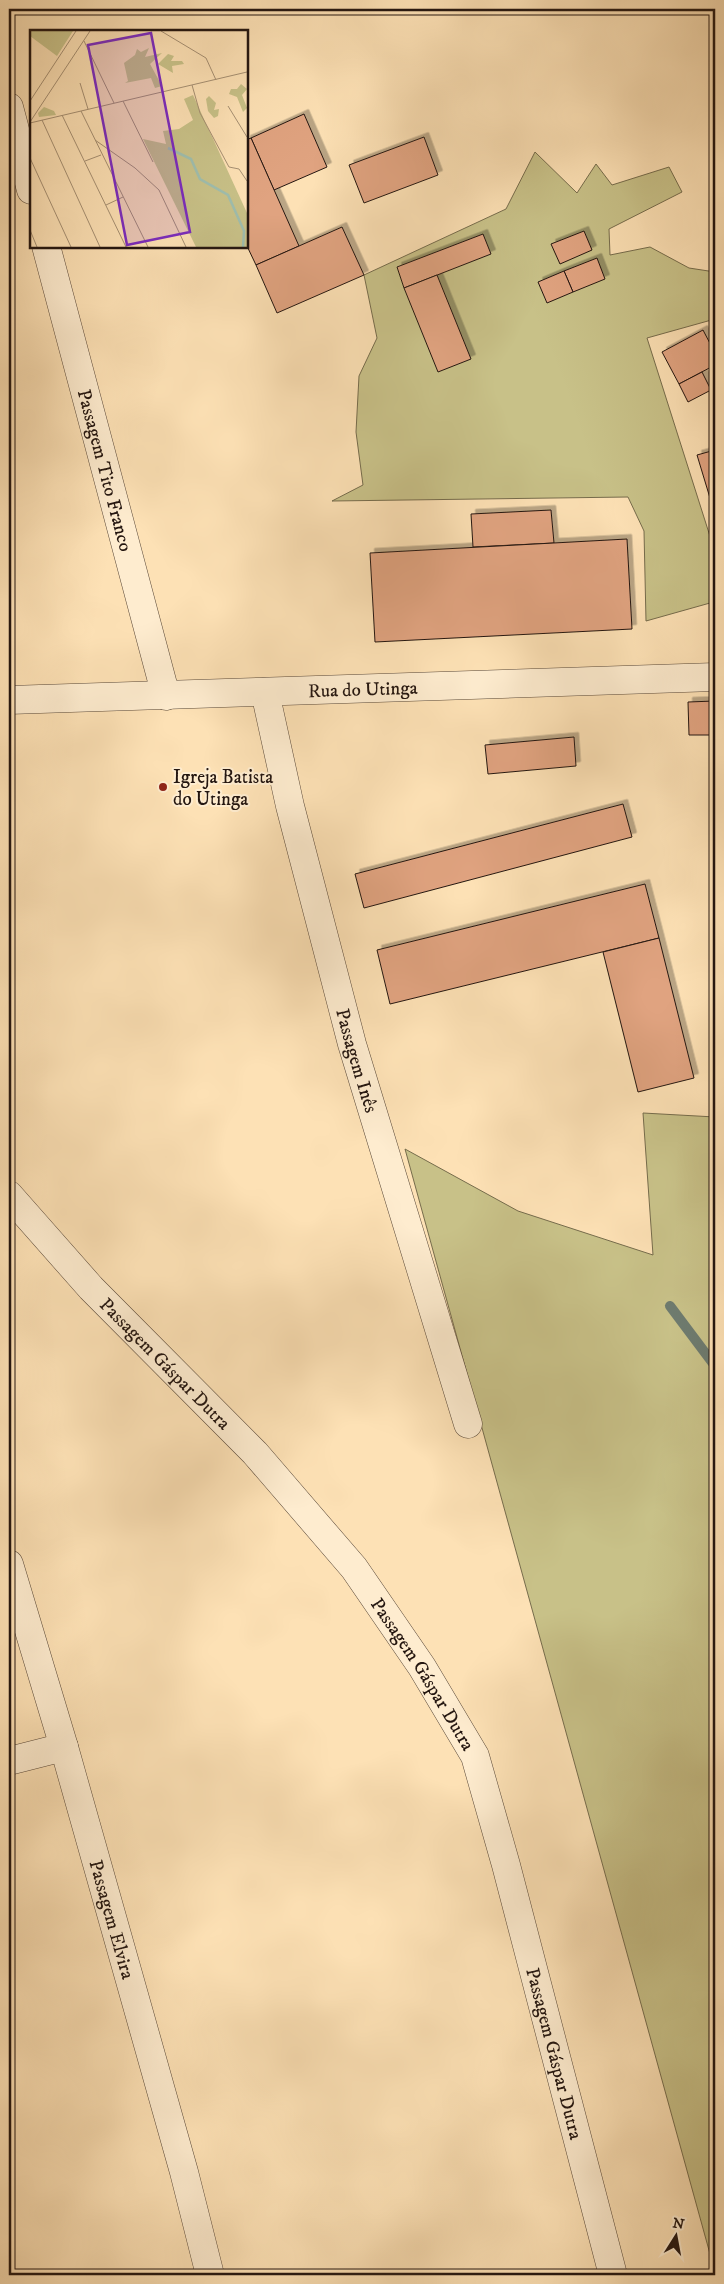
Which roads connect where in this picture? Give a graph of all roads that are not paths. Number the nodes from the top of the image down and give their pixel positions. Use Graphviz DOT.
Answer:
graph roads {
  1 [pos="9,107"];
  2 [pos="30,186"];
  3 [pos="47,248"];
  4 [pos="715,677"];
  5 [pos="265,692"];
  6 [pos="166,696"];
  7 [pos="9,700"];
  8 [pos="9,1195"];
  9 [pos="468,1424"];
  10 [pos="9,1564"];
  11 [pos="64,1747"];
  12 [pos="9,1761"];
  13 [pos="210,2275"];
  14 [pos="613,2275"];
  1 -- 2 [label="street"];
  3 -- 6 [label="street, Passagem Tito Franco"];
  4 -- 5 [label="street, Rua do Utinga"];
  5 -- 6 [label="street, Rua do Utinga"];
  5 -- 9 [label="street, Passagem Inês"];
  6 -- 7 [label="street, Rua do Utinga"];
  8 -- 14 [label="street, Passagem Gáspar Dutra"];
  10 -- 11 [label="street, Passagem Elvira"];
  11 -- 12 [label="street"];
  11 -- 13 [label="street, Passagem Elvira"];
}
